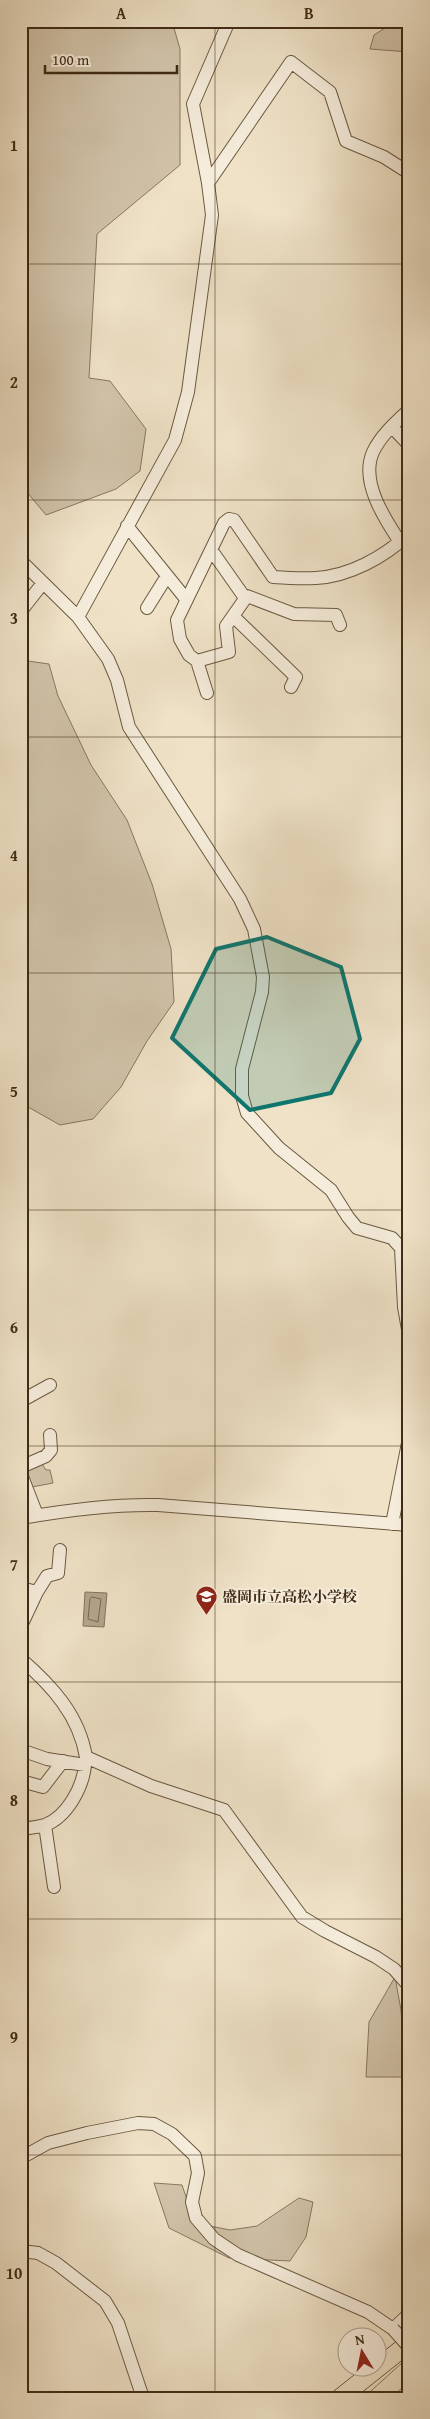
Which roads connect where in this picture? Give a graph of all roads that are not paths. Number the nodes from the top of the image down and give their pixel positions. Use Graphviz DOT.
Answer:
graph roads {
  1 [pos="229,21"];
  2 [pos="406,171"];
  3 [pos="208,183"];
  4 [pos="409,410"];
  5 [pos="392,427"];
  6 [pos="409,446"];
  7 [pos="127,526"];
  8 [pos="404,538"];
  9 [pos="212,551"];
  10 [pos="21,561"];
  11 [pos="166,576"];
  12 [pos="43,583"];
  13 [pos="245,598"];
  14 [pos="186,600"];
  15 [pos="147,608"];
  16 [pos="21,611"];
  17 [pos="234,616"];
  18 [pos="78,617"];
  19 [pos="340,626"];
  20 [pos="197,661"];
  21 [pos="291,687"];
  22 [pos="207,693"];
  23 [pos="409,1335"];
  24 [pos="50,1385"];
  25 [pos="21,1401"];
  26 [pos="50,1435"];
  27 [pos="409,1438"];
  28 [pos="21,1467"];
  29 [pos="21,1474"];
  30 [pos="37,1515"];
  31 [pos="21,1518"];
  32 [pos="392,1524"];
  33 [pos="409,1525"];
  34 [pos="60,1550"];
  35 [pos="21,1588"];
  36 [pos="37,1592"];
  37 [pos="21,1626"];
  38 [pos="21,1659"];
  39 [pos="21,1750"];
  40 [pos="63,1761"];
  41 [pos="21,1781"];
  42 [pos="45,1825"];
  43 [pos="21,1829"];
  44 [pos="54,1887"];
  45 [pos="409,1986"];
  46 [pos="21,2158"];
  47 [pos="21,2251"];
  48 [pos="409,2314"];
  49 [pos="393,2329"];
  50 [pos="409,2343"];
  51 [pos="409,2347"];
  52 [pos="409,2369"];
  53 [pos="143,2398"];
  54 [pos="340,2398"];
  55 [pos="377,2398"];
  1 -- 3 [label="street"];
  2 -- 3 [label="street"];
  3 -- 7 [label="street"];
  4 -- 5 [label="street"];
  5 -- 6 [label="street"];
  5 -- 8 [label="street"];
  7 -- 11 [label="street"];
  7 -- 18 [label="street"];
  8 -- 9 [label="street"];
  9 -- 13 [label="street"];
  9 -- 14 [label="street"];
  10 -- 12 [label="street"];
  11 -- 14 [label="street"];
  11 -- 15 [label="street"];
  12 -- 16 [label="street"];
  12 -- 18 [label="street"];
  13 -- 17 [label="street"];
  13 -- 19 [label="street"];
  14 -- 20 [label="street"];
  17 -- 20 [label="street"];
  17 -- 21 [label="street"];
  18 -- 23 [label="street"];
  20 -- 22 [label="street"];
  24 -- 25 [label="street"];
  26 -- 28 [label="street"];
  27 -- 32 [label="street"];
  29 -- 30 [label="street"];
  30 -- 31 [label="street"];
  30 -- 32 [label="street"];
  32 -- 33 [label="street"];
  34 -- 36 [label="street"];
  35 -- 36 [label="street"];
  36 -- 37 [label="street"];
  38 -- 45 [label="street"];
  39 -- 40 [label="street"];
  40 -- 41 [label="street"];
  40 -- 42 [label="street"];
  42 -- 43 [label="street"];
  42 -- 44 [label="street"];
  46 -- 49 [label="street"];
  47 -- 53 [label="street"];
  48 -- 49 [label="street"];
  49 -- 51 [label="street, bridge"];
  50 -- 54 [label="highway"];
  52 -- 55 [label="highway"];
}
